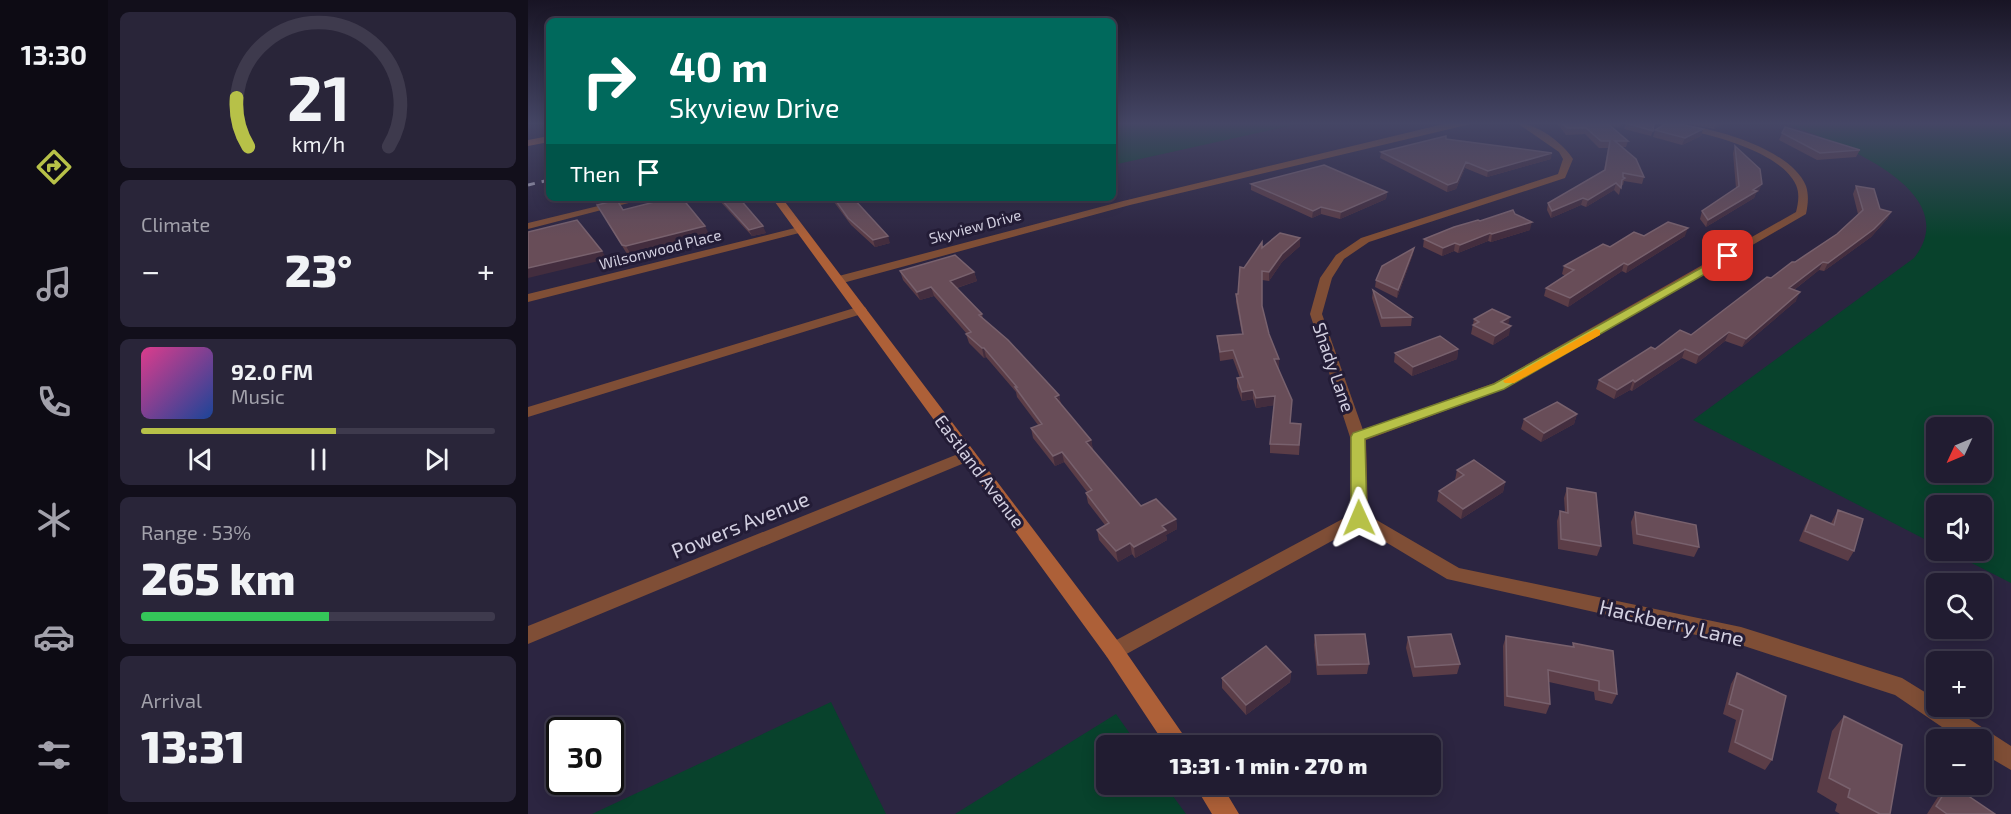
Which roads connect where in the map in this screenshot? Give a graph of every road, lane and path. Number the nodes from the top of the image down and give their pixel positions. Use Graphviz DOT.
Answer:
graph roads {
  1 [pos="1302,161"];
  2 [pos="1567,161"];
  3 [pos="1776,161"];
  4 [pos="631,201"];
  5 [pos="779,201"];
  6 [pos="528,226"];
  7 [pos="799,230"];
  8 [pos="839,280"];
  9 [pos="528,298"];
  10 [pos="861,310"];
  11 [pos="528,412"];
  12 [pos="1358,437"];
  13 [pos="968,455"];
  14 [pos="1359,518"];
  15 [pos="528,635"];
  16 [pos="1114,651"];
  17 [pos="1965,729"];
  18 [pos="1171,735"];
  19 [pos="1992,747"];
  20 [pos="2011,759"];
  21 [pos="1214,795"];
  22 [pos="1227,814"];
  1 -- 8 [label="street, Skyview Drive"];
  2 -- 12 [label="street, Shady Lane"];
  3 -- 12 [label="street"];
  4 -- 6 [label="street"];
  5 -- 7 [label="street, Eastland Avenue"];
  7 -- 8 [label="street, Eastland Avenue"];
  7 -- 9 [label="street, Wilsonwood Place"];
  8 -- 10 [label="street, Eastland Avenue"];
  10 -- 11 [label="street"];
  10 -- 13 [label="street, Eastland Avenue"];
  12 -- 14 [label="street, Shady Lane"];
  13 -- 15 [label="street, Powers Avenue"];
  13 -- 16 [label="street, Eastland Avenue"];
  14 -- 16 [label="street"];
  14 -- 17 [label="street, Hackberry Lane"];
  16 -- 18 [label="street, Eastland Avenue"];
  19 -- 20 [label="street, Hackberry Lane"];
  21 -- 22 [label="street"];
}
